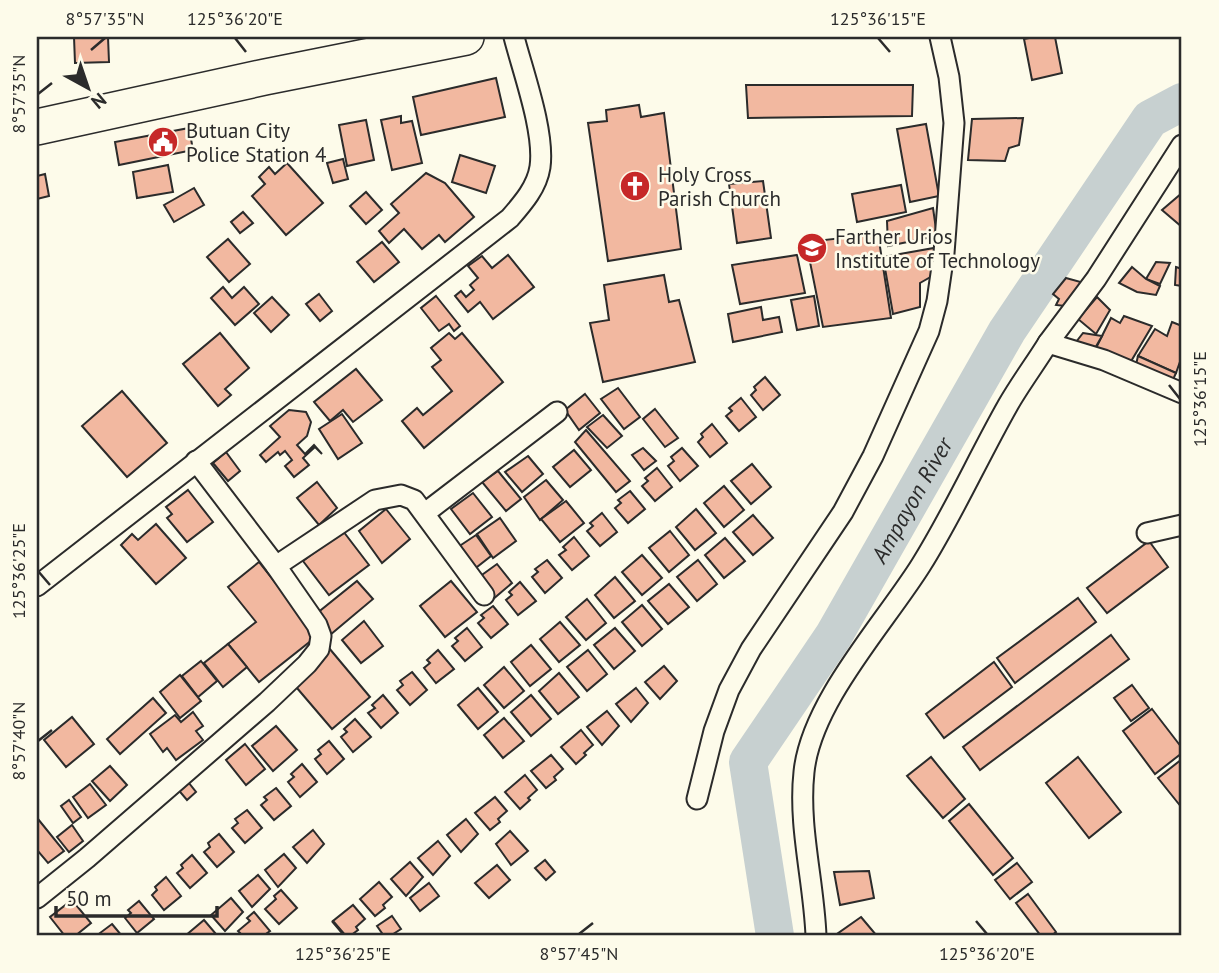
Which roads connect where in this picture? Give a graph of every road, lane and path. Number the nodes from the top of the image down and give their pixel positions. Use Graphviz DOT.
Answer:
graph roads {
  1 [pos="466,37"];
  2 [pos="514,37"];
  3 [pos="940,37"];
  4 [pos="37,127"];
  5 [pos="1182,145"];
  6 [pos="1048,343"];
  7 [pos="1182,393"];
  8 [pos="556,412"];
  9 [pos="196,461"];
  10 [pos="425,513"];
  11 [pos="1182,525"];
  12 [pos="1147,533"];
  13 [pos="276,566"];
  14 [pos="37,586"];
  15 [pos="484,595"];
  16 [pos="697,799"];
  17 [pos="37,898"];
  18 [pos="816,936"];
  1 -- 4 [label="highway"];
  2 -- 9 [label="street"];
  3 -- 16 [label="street"];
  5 -- 6 [label="street"];
  6 -- 7 [label="street"];
  6 -- 18 [label="street"];
  8 -- 10 [label="street"];
  9 -- 13 [label="street"];
  9 -- 14 [label="street"];
  10 -- 13 [label="street"];
  10 -- 15 [label="street"];
  11 -- 12 [label="street"];
  13 -- 17 [label="street"];
}
